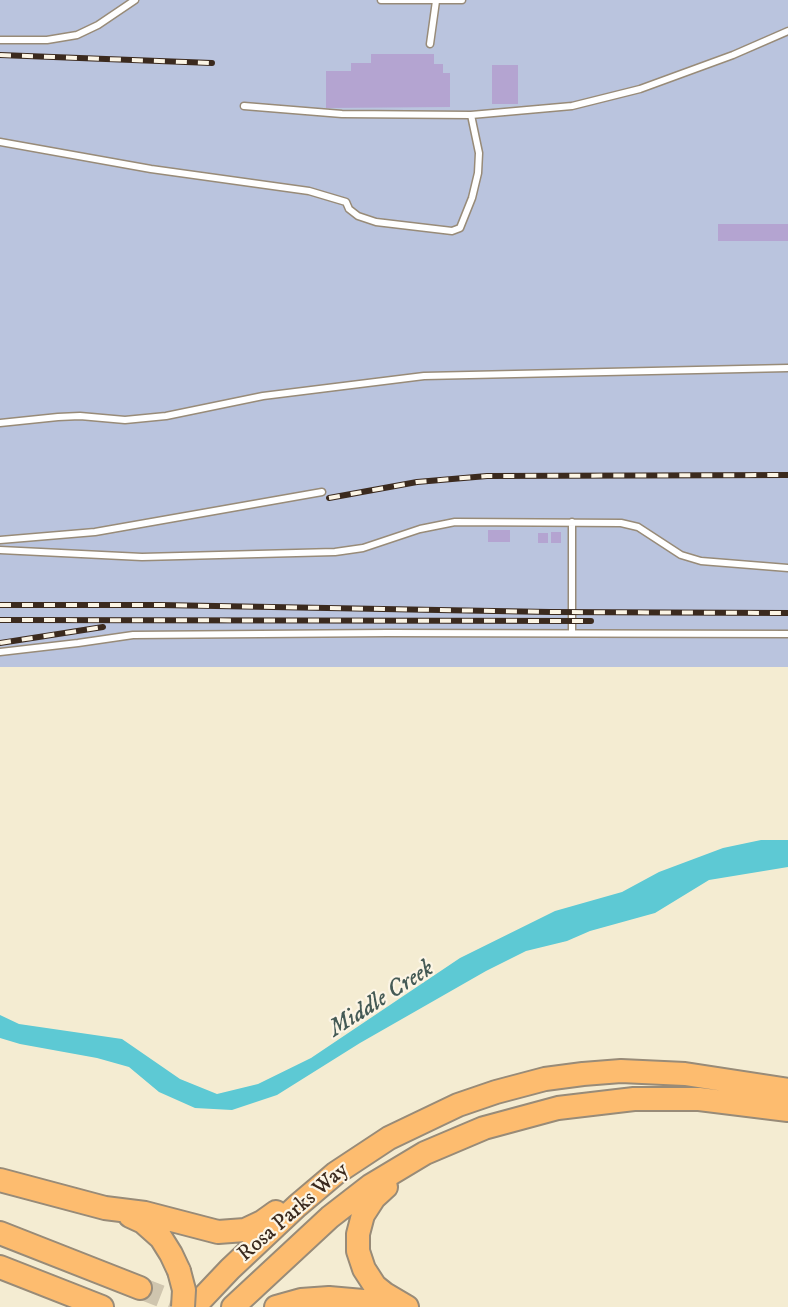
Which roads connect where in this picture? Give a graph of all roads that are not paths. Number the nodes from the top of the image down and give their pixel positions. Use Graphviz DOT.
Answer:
graph roads {
  1 [pos="135,0"];
  2 [pos="381,0"];
  3 [pos="462,0"];
  4 [pos="436,1"];
  5 [pos="788,31"];
  6 [pos="0,40"];
  7 [pos="430,44"];
  8 [pos="244,106"];
  9 [pos="471,115"];
  10 [pos="0,142"];
  11 [pos="788,368"];
  12 [pos="0,423"];
  13 [pos="322,492"];
  14 [pos="572,522"];
  15 [pos="0,540"];
  16 [pos="0,550"];
  17 [pos="788,568"];
  18 [pos="572,633"];
  19 [pos="788,634"];
  20 [pos="0,652"];
  21 [pos="508,1088"];
  22 [pos="788,1090"];
  23 [pos="788,1110"];
  24 [pos="496,1124"];
  25 [pos="378,1144"];
  26 [pos="0,1180"];
  27 [pos="105,1208"];
  28 [pos="0,1233"];
  29 [pos="0,1267"];
  30 [pos="140,1288"];
  31 [pos="227,1298"];
  32 [pos="102,1307"];
  33 [pos="183,1307"];
  34 [pos="194,1307"];
  35 [pos="276,1307"];
  36 [pos="383,1307"];
  37 [pos="407,1307"];
  1 -- 6 [label="lane"];
  2 -- 4 [label="lane"];
  3 -- 4 [label="lane"];
  4 -- 7 [label="lane"];
  5 -- 9 [label="lane"];
  8 -- 9 [label="lane"];
  9 -- 10 [label="lane"];
  11 -- 12 [label="lane"];
  13 -- 15 [label="lane"];
  14 -- 16 [label="lane"];
  14 -- 17 [label="lane"];
  14 -- 18 [label="lane"];
  18 -- 19 [label="lane"];
  18 -- 20 [label="lane"];
  21 -- 22 [label="highway, Rosa Parks Way"];
  21 -- 25 [label="highway, Rosa Parks Way"];
  21 -- 31 [label="highway"];
  23 -- 24 [label="highway, Rosa Parks Way"];
  24 -- 31 [label="highway, Rosa Parks Way"];
  24 -- 37 [label="highway"];
  25 -- 27 [label="highway"];
  25 -- 31 [label="highway, Rosa Parks Way"];
  26 -- 27 [label="highway"];
  27 -- 33 [label="highway, bridge"];
  28 -- 30 [label="highway"];
  29 -- 32 [label="highway"];
  31 -- 34 [label="highway, Rosa Parks Way"];
  35 -- 36 [label="highway"];
}
